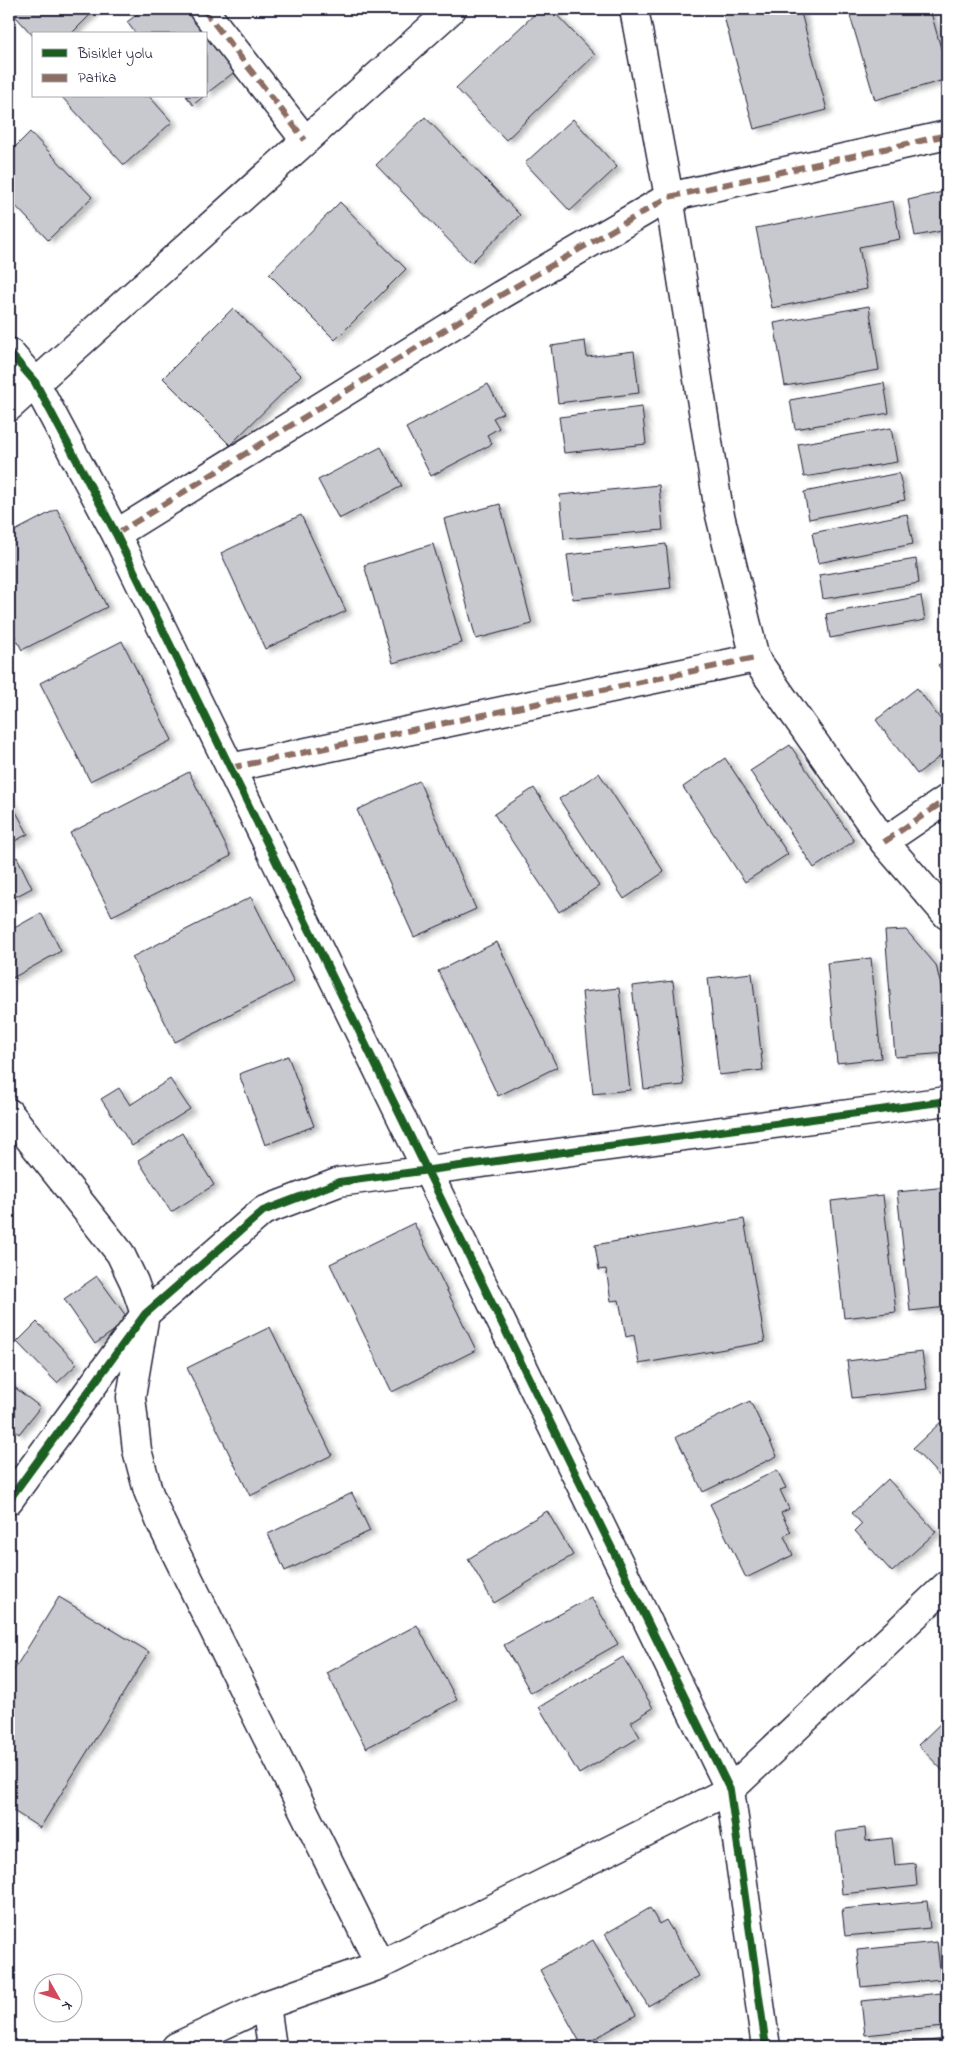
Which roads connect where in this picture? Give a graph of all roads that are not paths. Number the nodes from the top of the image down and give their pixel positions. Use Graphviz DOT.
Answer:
graph roads {
  1 [pos="203,9"];
  2 [pos="452,9"];
  3 [pos="634,9"];
  4 [pos="947,135"];
  5 [pos="305,140"];
  6 [pos="669,197"];
  7 [pos="9,352"];
  8 [pos="35,382"];
  9 [pos="9,407"];
  10 [pos="116,534"];
  11 [pos="755,658"];
  12 [pos="230,768"];
  13 [pos="947,799"];
  14 [pos="884,842"];
  15 [pos="947,915"];
  16 [pos="947,1101"];
  17 [pos="9,1113"];
  18 [pos="426,1169"];
  19 [pos="145,1314"];
  20 [pos="9,1500"];
  21 [pos="947,1585"];
  22 [pos="730,1790"];
  23 [pos="380,1965"];
  24 [pos="266,2005"];
  25 [pos="176,2047"];
  26 [pos="272,2047"];
  27 [pos="766,2047"];
  1 -- 5 [label="street"];
  2 -- 5 [label="street"];
  3 -- 6 [label="street"];
  4 -- 6 [label="street"];
  5 -- 8 [label="street"];
  6 -- 10 [label="street"];
  6 -- 11 [label="street"];
  7 -- 8 [label="street"];
  8 -- 9 [label="street"];
  8 -- 10 [label="street"];
  10 -- 12 [label="street"];
  11 -- 12 [label="street"];
  11 -- 14 [label="street"];
  12 -- 18 [label="street"];
  13 -- 14 [label="street"];
  14 -- 15 [label="street"];
  16 -- 18 [label="street"];
  17 -- 19 [label="street"];
  18 -- 19 [label="street"];
  18 -- 22 [label="street"];
  19 -- 20 [label="street"];
  19 -- 23 [label="street"];
  21 -- 22 [label="street"];
  22 -- 23 [label="street"];
  22 -- 27 [label="street"];
  23 -- 24 [label="street"];
  24 -- 25 [label="street"];
  24 -- 26 [label="street"];
}
